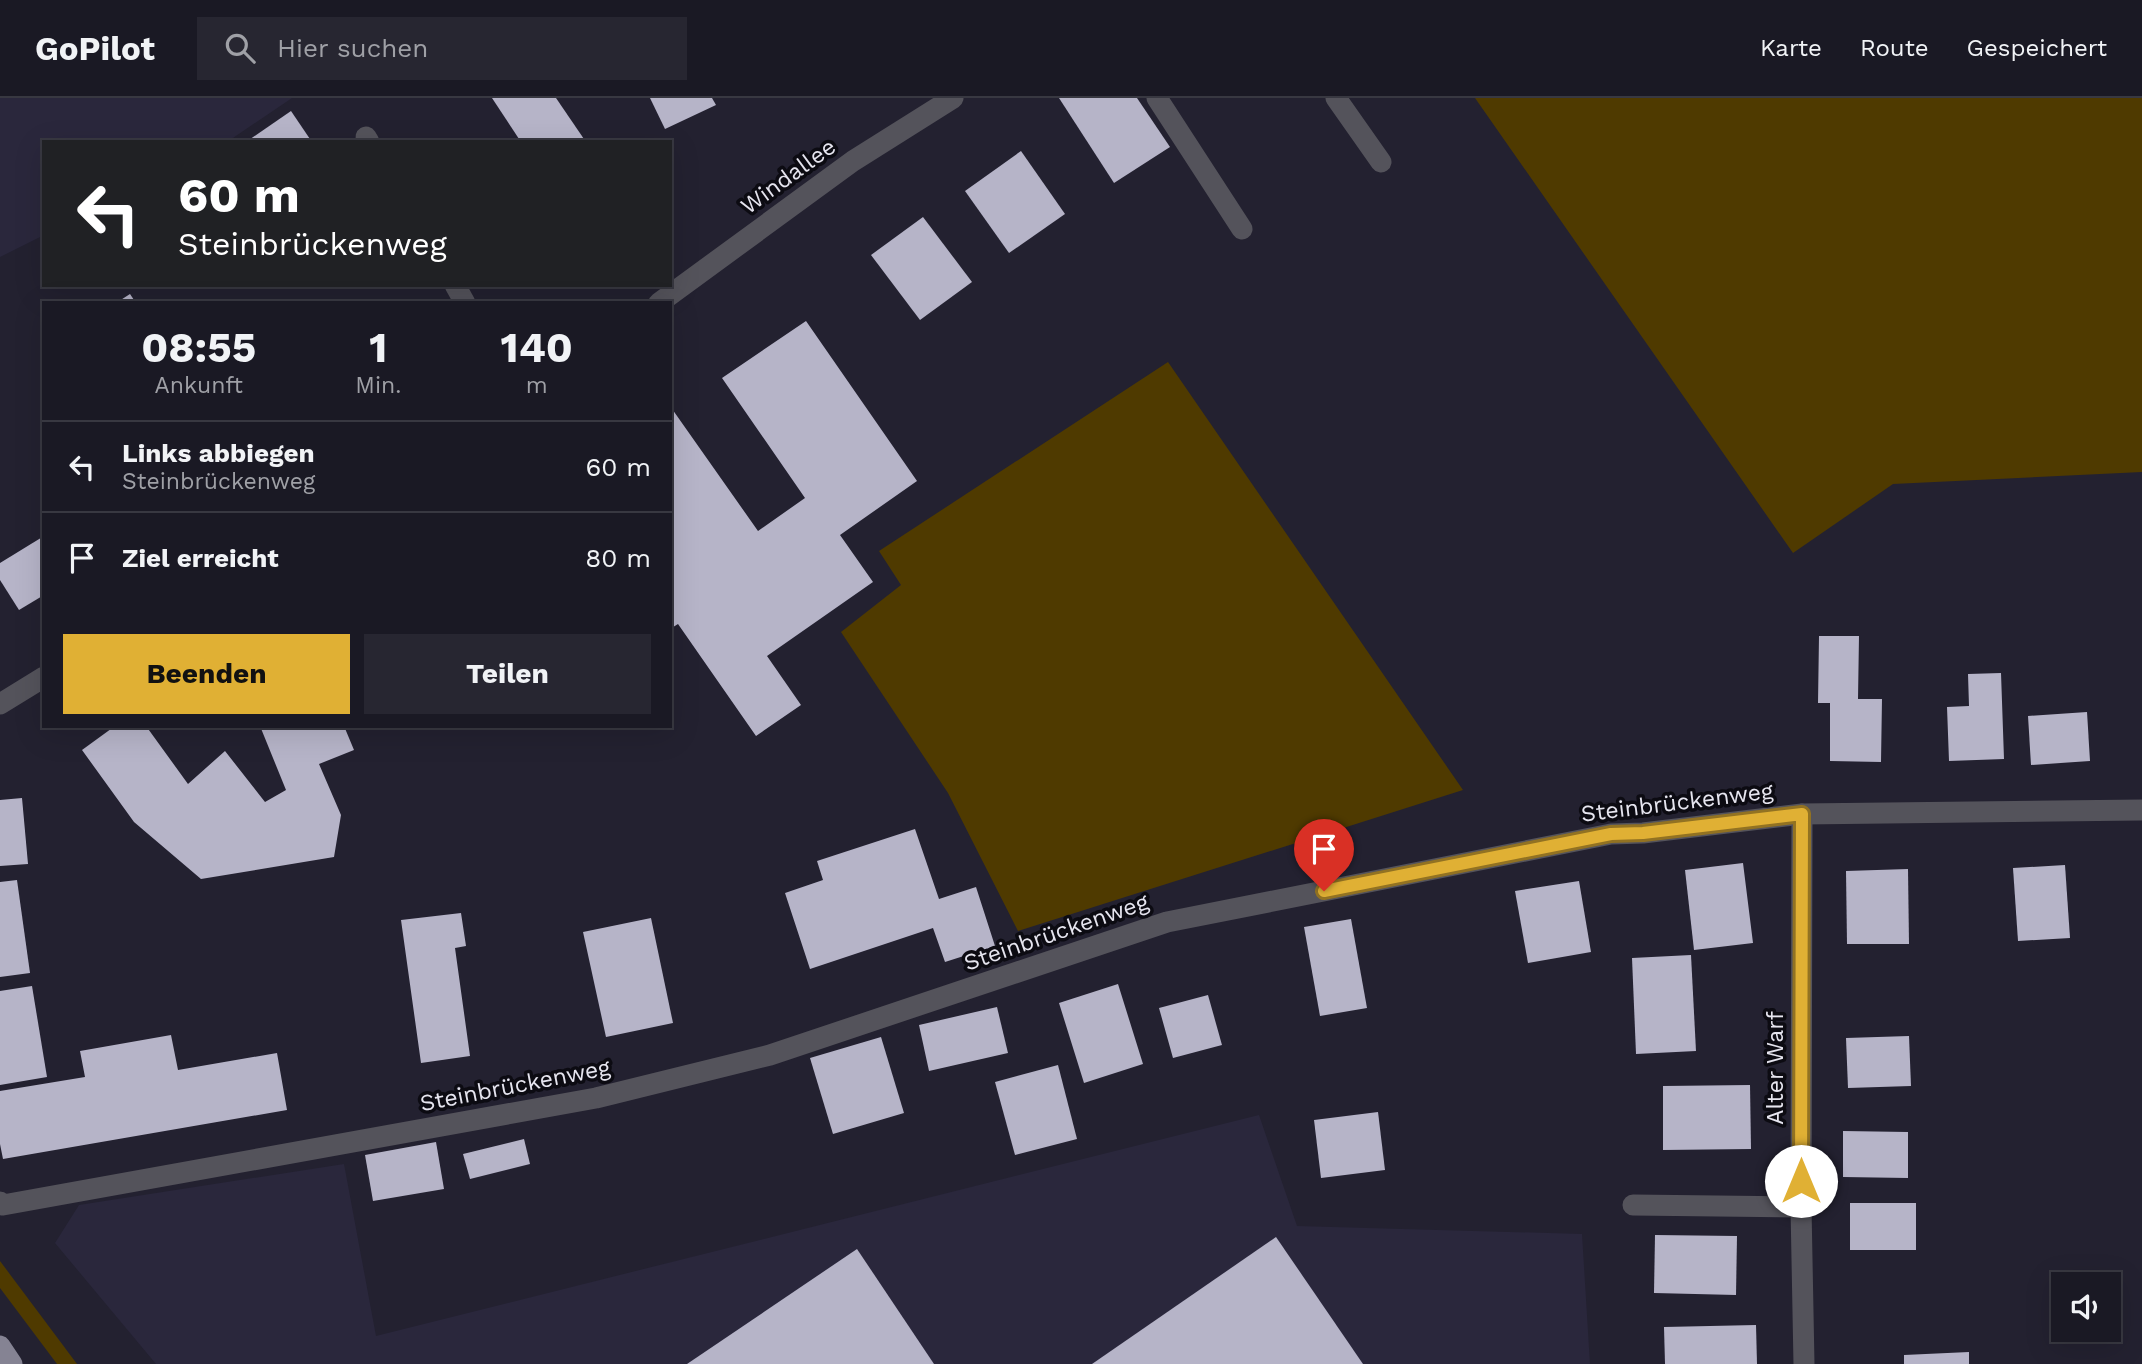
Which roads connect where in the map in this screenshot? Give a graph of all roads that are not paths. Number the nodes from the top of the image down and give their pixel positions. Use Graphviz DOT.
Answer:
graph roads {
  1 [pos="953,98"];
  2 [pos="1157,98"];
  3 [pos="1336,98"];
  4 [pos="1381,162"];
  5 [pos="1242,229"];
  6 [pos="662,301"];
  7 [pos="42,678"];
  8 [pos="0,704"];
  9 [pos="2142,810"];
  10 [pos="1802,814"];
  11 [pos="1,1203"];
  12 [pos="1633,1205"];
  13 [pos="1801,1208"];
  14 [pos="0,1346"];
  15 [pos="12,1364"];
  16 [pos="1804,1364"];
  1 -- 6 [label="street, Windallee"];
  2 -- 5 [label="street"];
  3 -- 4 [label="street"];
  7 -- 8 [label="street"];
  9 -- 10 [label="street, Steinbrückenweg"];
  10 -- 11 [label="street, Steinbrückenweg"];
  10 -- 13 [label="street, Alter Warf"];
  12 -- 13 [label="street"];
  13 -- 16 [label="street, Alter Warf"];
  14 -- 15 [label="main road"];
}
